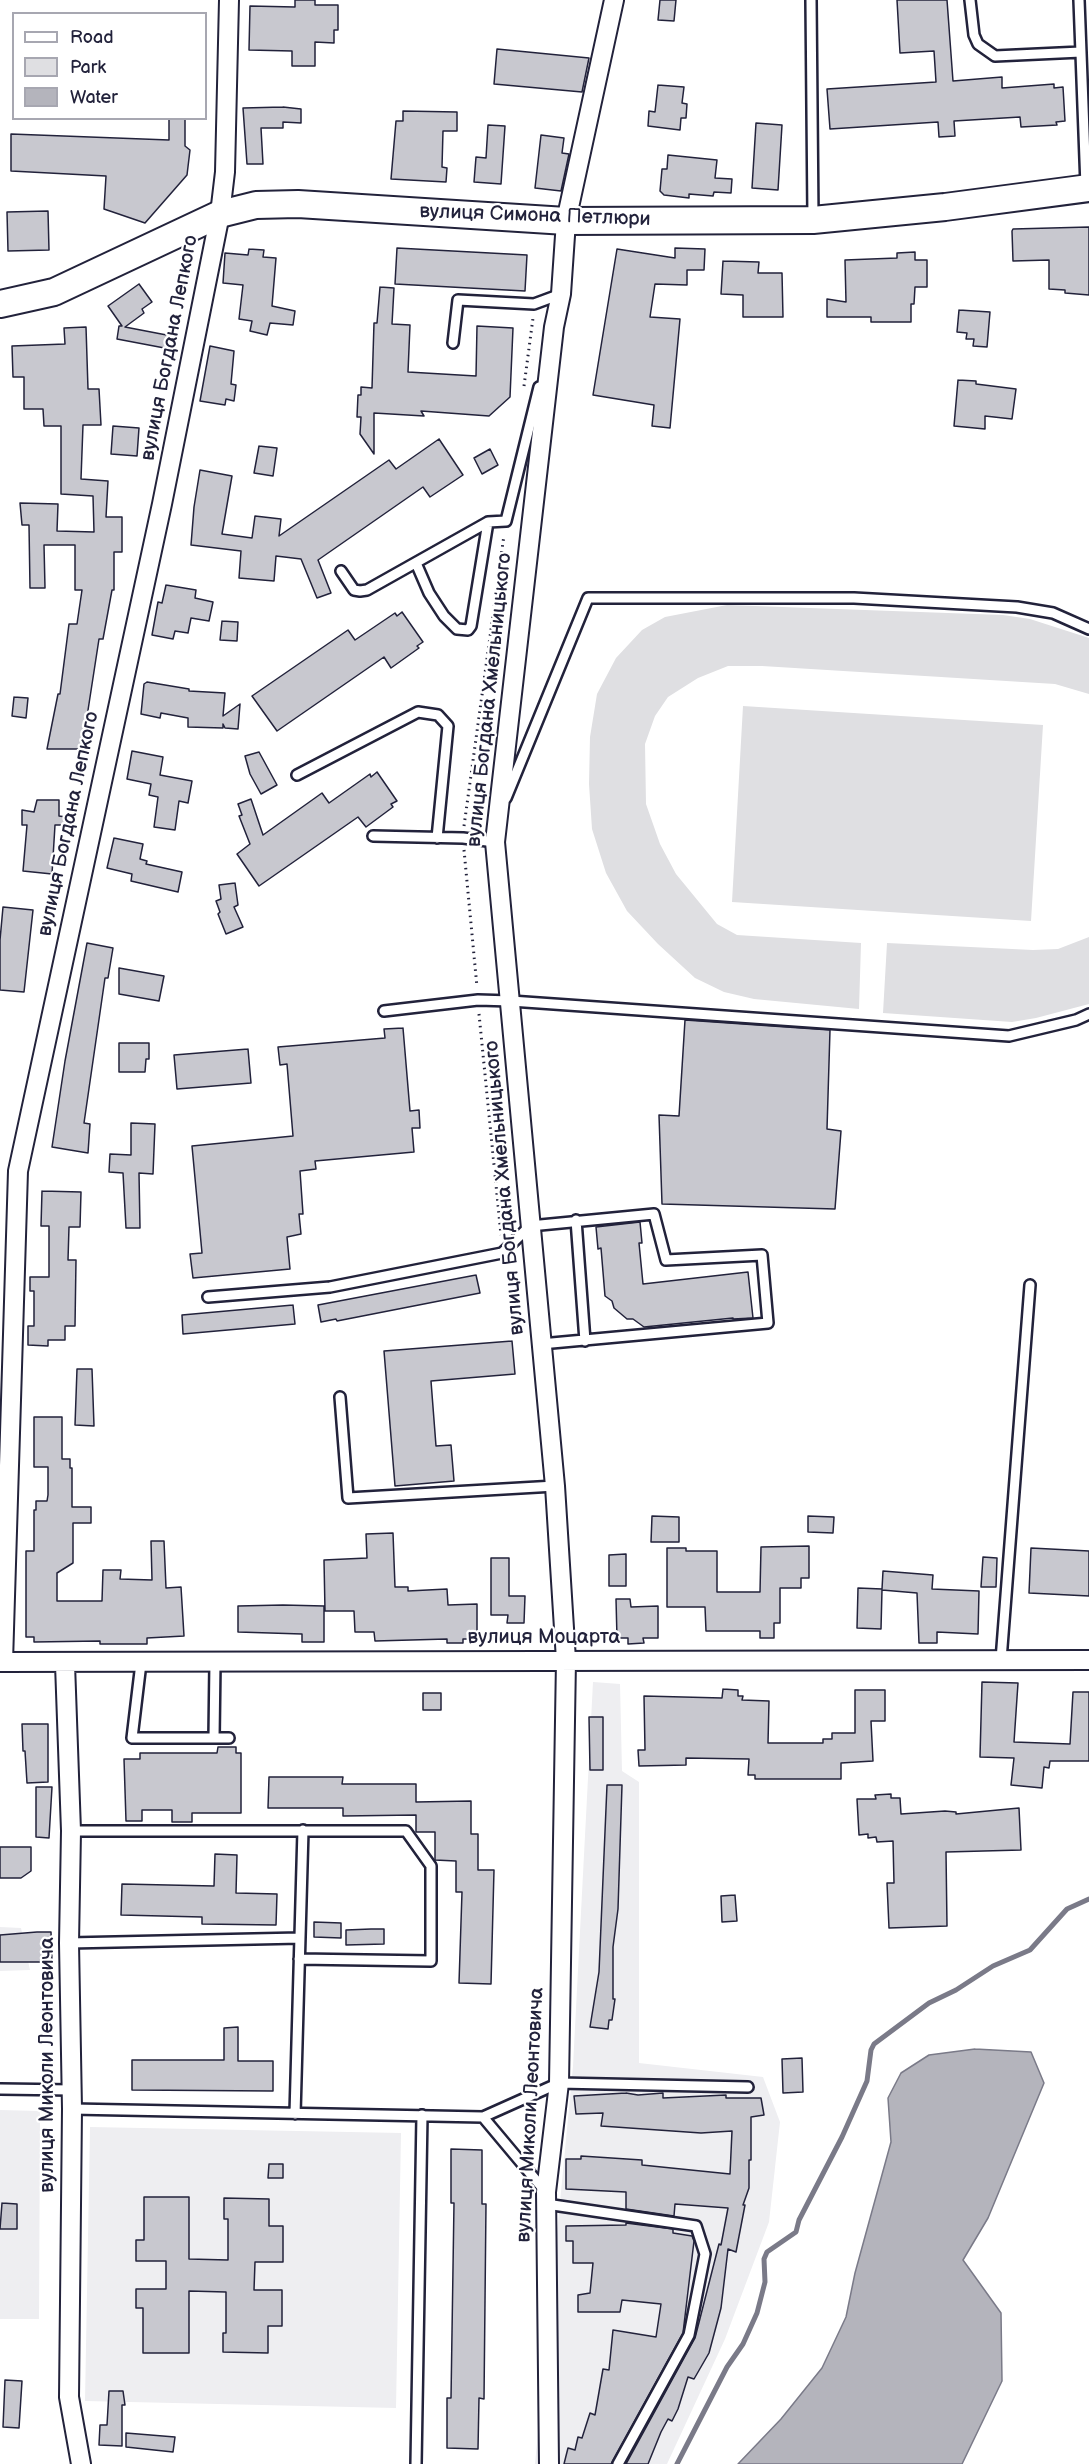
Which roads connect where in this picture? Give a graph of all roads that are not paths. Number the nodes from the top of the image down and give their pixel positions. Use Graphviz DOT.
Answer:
graph roads {
  1 [pos="229,0"];
  2 [pos="614,0"];
  3 [pos="811,0"];
  4 [pos="970,0"];
  5 [pos="1079,0"];
  6 [pos="1081,52"];
  7 [pos="1088,188"];
  8 [pos="220,214"];
  9 [pos="813,220"];
  10 [pos="566,221"];
  11 [pos="561,294"];
  12 [pos="0,304"];
  13 [pos="554,327"];
  14 [pos="453,343"];
  15 [pos="488,522"];
  16 [pos="416,563"];
  17 [pos="341,571"];
  18 [pos="1089,629"];
  19 [pos="297,775"];
  20 [pos="497,820"];
  21 [pos="373,836"];
  22 [pos="437,838"];
  23 [pos="495,842"];
  24 [pos="511,1001"];
  25 [pos="384,1011"];
  26 [pos="1089,1014"];
  27 [pos="576,1220"];
  28 [pos="530,1226"];
  29 [pos="1030,1285"];
  30 [pos="208,1297"];
  31 [pos="585,1341"];
  32 [pos="541,1344"];
  33 [pos="340,1397"];
  34 [pos="555,1486"];
  35 [pos="566,1660"];
  36 [pos="1001,1660"];
  37 [pos="1089,1660"];
  38 [pos="1,1662"];
  39 [pos="215,1662"];
  40 [pos="141,1663"];
  41 [pos="65,1664"];
  42 [pos="214,1738"];
  43 [pos="229,1738"];
  44 [pos="303,1830"];
  45 [pos="71,1831"];
  46 [pos="300,1938"];
  47 [pos="69,1943"];
  48 [pos="299,1959"];
  49 [pos="559,2083"];
  50 [pos="748,2087"];
  51 [pos="0,2089"];
  52 [pos="72,2090"];
  53 [pos="72,2109"];
  54 [pos="295,2114"];
  55 [pos="423,2115"];
  56 [pos="483,2117"];
  57 [pos="546,2198"];
  58 [pos="81,2464"];
  59 [pos="416,2464"];
  60 [pos="549,2464"];
  61 [pos="618,2464"];
  1 -- 8 [label="street, вулиця Богдана Лепкого"];
  2 -- 10 [label="street, вулиця Богдана Хмельницького"];
  3 -- 9 [label="lane"];
  4 -- 6 [label="lane"];
  5 -- 6 [label="lane"];
  6 -- 7 [label="lane"];
  7 -- 9 [label="street, вулиця Симона Петлюри"];
  8 -- 10 [label="street, вулиця Симона Петлюри"];
  8 -- 12 [label="street, вулиця Симона Петлюри"];
  8 -- 38 [label="street, вулиця Богдана Лепкого"];
  9 -- 10 [label="street, вулиця Симона Петлюри"];
  10 -- 11 [label="street, вулиця Богдана Хмельницького"];
  11 -- 13 [label="street, вулиця Богдана Хмельницького"];
  11 -- 14 [label="lane"];
  13 -- 15 [label="lane"];
  13 -- 20 [label="street, вулиця Богдана Хмельницького"];
  15 -- 16 [label="lane"];
  15 -- 16 [label="lane"];
  16 -- 17 [label="lane"];
  18 -- 20 [label="lane"];
  19 -- 22 [label="lane"];
  20 -- 23 [label="street, вулиця Богдана Хмельницького"];
  21 -- 22 [label="lane"];
  22 -- 23 [label="lane"];
  23 -- 24 [label="street, вулиця Богдана Хмельницького"];
  24 -- 25 [label="lane"];
  24 -- 26 [label="lane"];
  24 -- 28 [label="street, вулиця Богдана Хмельницького"];
  27 -- 28 [label="lane"];
  27 -- 31 [label="lane"];
  27 -- 31 [label="lane"];
  28 -- 30 [label="lane"];
  28 -- 32 [label="street, вулиця Богдана Хмельницького"];
  29 -- 36 [label="lane"];
  31 -- 32 [label="lane"];
  32 -- 34 [label="street, вулиця Богдана Хмельницького"];
  33 -- 34 [label="lane"];
  34 -- 35 [label="street, вулиця Богдана Хмельницького"];
  35 -- 36 [label="street, вулиця Моцарта"];
  35 -- 39 [label="street, вулиця Моцарта"];
  35 -- 49 [label="street, вулиця Миколи Леонтовича"];
  36 -- 37 [label="street, вулиця Моцарта"];
  38 -- 41 [label="street, вулиця Моцарта"];
  39 -- 40 [label="street, вулиця Моцарта"];
  39 -- 42 [label="lane"];
  40 -- 41 [label="street, вулиця Моцарта"];
  40 -- 42 [label="lane"];
  41 -- 45 [label="street, вулиця Миколи Леонтовича"];
  42 -- 43 [label="lane"];
  44 -- 45 [label="lane"];
  44 -- 46 [label="lane"];
  44 -- 48 [label="lane"];
  45 -- 47 [label="street, вулиця Миколи Леонтовича"];
  46 -- 47 [label="lane"];
  46 -- 48 [label="lane"];
  47 -- 52 [label="street, вулиця Миколи Леонтовича"];
  48 -- 54 [label="lane"];
  49 -- 50 [label="lane"];
  49 -- 56 [label="lane"];
  49 -- 57 [label="street, вулиця Миколи Леонтовича"];
  51 -- 52 [label="lane"];
  52 -- 53 [label="street, вулиця Миколи Леонтовича"];
  53 -- 54 [label="lane"];
  53 -- 58 [label="street, вулиця Миколи Леонтовича"];
  54 -- 55 [label="lane"];
  55 -- 56 [label="lane"];
  55 -- 59 [label="lane"];
  56 -- 57 [label="lane"];
  57 -- 60 [label="street, вулиця Миколи Леонтовича"];
  57 -- 61 [label="lane"];
}
